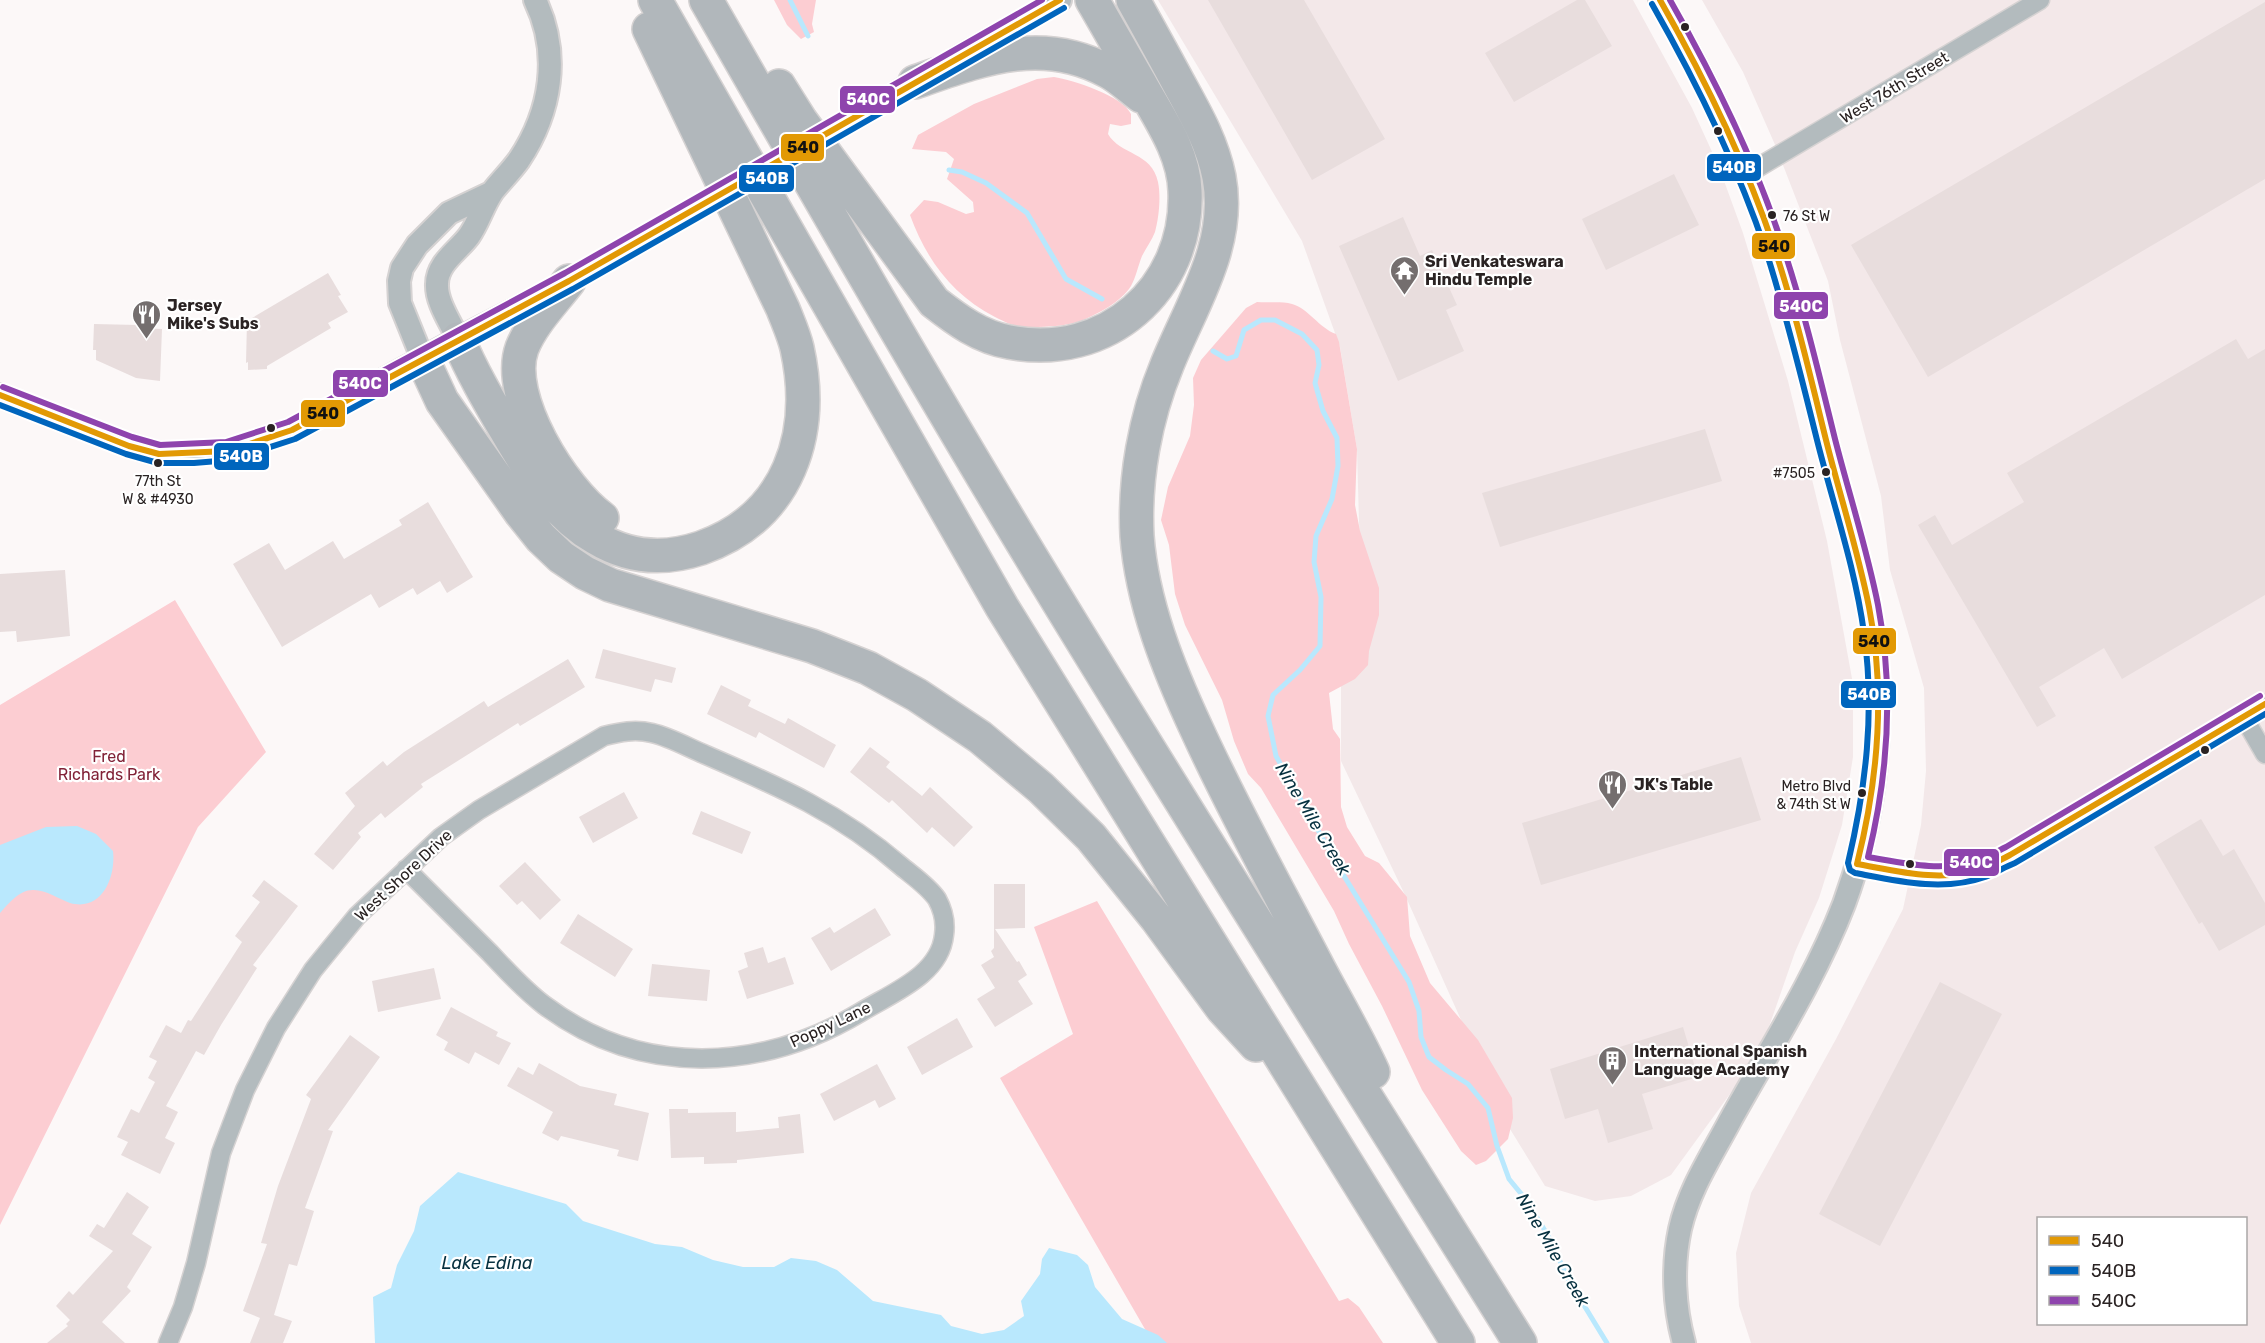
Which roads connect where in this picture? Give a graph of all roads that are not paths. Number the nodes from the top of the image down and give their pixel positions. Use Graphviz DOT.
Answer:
graph roads {
  1 [pos="535,0"];
  2 [pos="636,0"];
  3 [pos="655,0"];
  4 [pos="706,0"];
  5 [pos="723,0"];
  6 [pos="1060,0"];
  7 [pos="1092,0"];
  8 [pos="1133,0"];
  9 [pos="1660,0"];
  10 [pos="2040,0"];
  11 [pos="915,82"];
  12 [pos="1151,103"];
  13 [pos="1747,174"];
  14 [pos="492,193"];
  15 [pos="570,281"];
  16 [pos="458,339"];
  17 [pos="423,360"];
  18 [pos="0,395"];
  19 [pos="635,555"];
  20 [pos="2265,704"];
  21 [pos="2243,716"];
  22 [pos="2265,753"];
  23 [pos="1857,864"];
  24 [pos="406,869"];
  25 [pos="922,884"];
  26 [pos="1307,1100"];
  27 [pos="1423,1187"];
  28 [pos="168,1343"];
  29 [pos="1458,1343"];
  30 [pos="1520,1343"];
  31 [pos="1684,1343"];
  1 -- 14 [label="street"];
  2 -- 19 [label="highway"];
  3 -- 26 [label="highway"];
  4 -- 27 [label="highway"];
  5 -- 12 [label="highway"];
  6 -- 11 [label="street"];
  7 -- 12 [label="highway"];
  8 -- 27 [label="highway"];
  9 -- 13 [label="street"];
  10 -- 13 [label="street, West 76th Street"];
  11 -- 12 [label="highway"];
  11 -- 15 [label="street, bridge"];
  13 -- 23 [label="street"];
  14 -- 16 [label="street"];
  14 -- 17 [label="street"];
  15 -- 16 [label="street"];
  15 -- 19 [label="highway"];
  16 -- 17 [label="street"];
  16 -- 19 [label="highway"];
  17 -- 18 [label="street"];
  17 -- 26 [label="highway"];
  20 -- 21 [label="street"];
  21 -- 22 [label="street"];
  21 -- 23 [label="street"];
  23 -- 31 [label="street"];
  24 -- 25 [label="street, West Shore Drive"];
  24 -- 25 [label="street, Poppy Lane"];
  24 -- 28 [label="street, West Shore Drive"];
  26 -- 29 [label="highway"];
  27 -- 30 [label="highway"];
}
